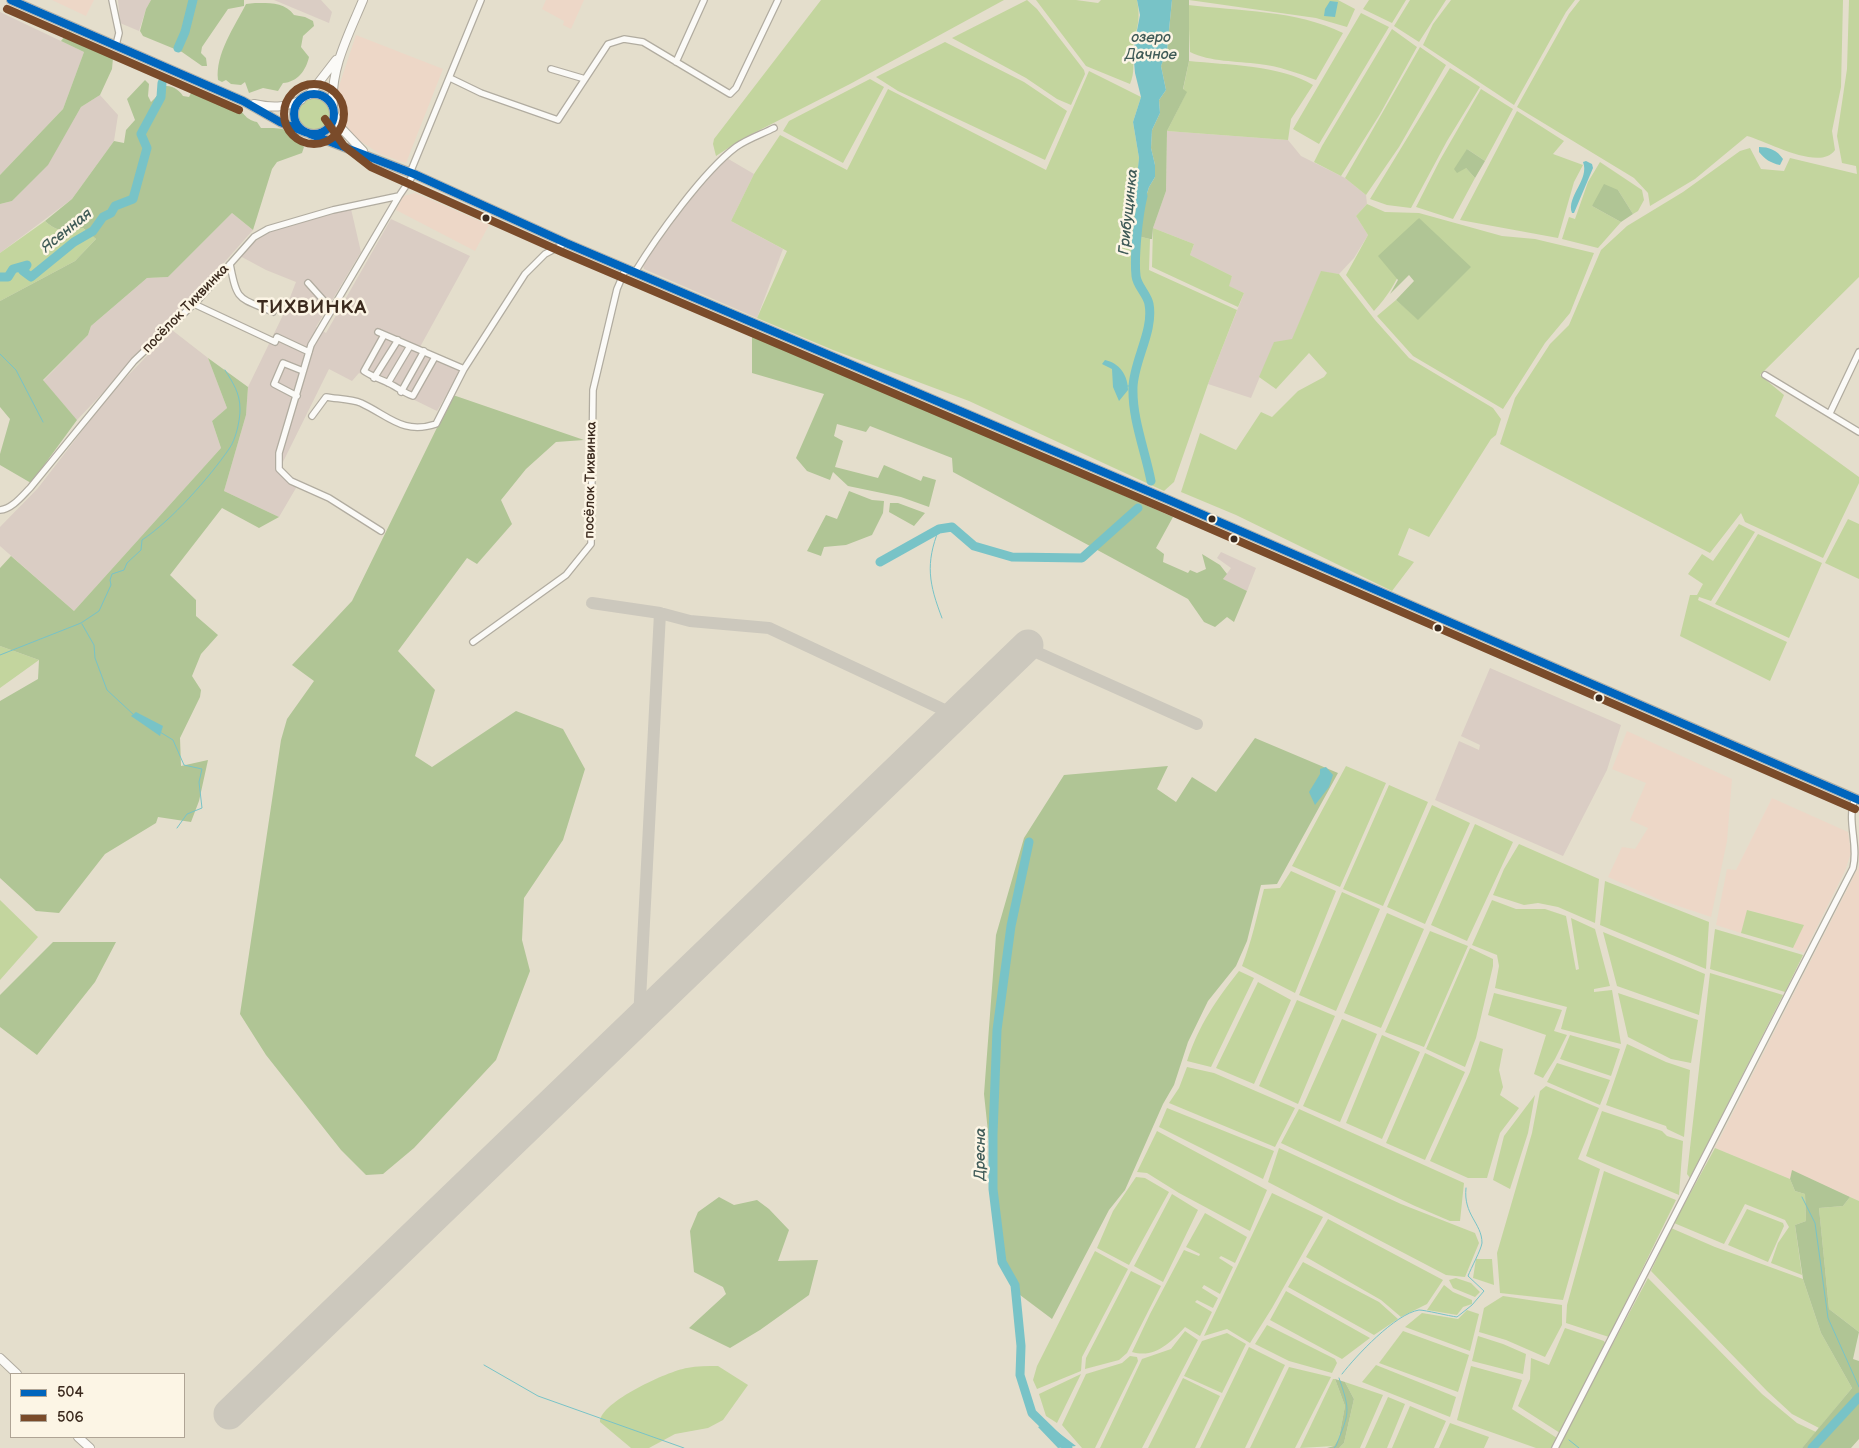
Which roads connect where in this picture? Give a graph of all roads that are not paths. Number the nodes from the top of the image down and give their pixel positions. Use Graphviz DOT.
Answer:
graph roads {
  1 [pos="10,0"];
  2 [pos="112,0"];
  3 [pos="363,0"];
  4 [pos="481,0"];
  5 [pos="704,0"];
  6 [pos="778,0"];
  7 [pos="116,45"];
  8 [pos="343,50"];
  9 [pos="676,62"];
  10 [pos="551,69"];
  11 [pos="450,78"];
  12 [pos="585,79"];
  13 [pos="305,97"];
  14 [pos="243,101"];
  15 [pos="334,111"];
  16 [pos="774,128"];
  17 [pos="307,133"];
  18 [pos="375,158"];
  19 [pos="412,174"];
  20 [pos="399,196"];
  21 [pos="566,243"];
  22 [pos="230,264"];
  23 [pos="626,268"];
  24 [pos="635,272"];
  25 [pos="308,283"];
  26 [pos="194,304"];
  27 [pos="334,308"];
  28 [pos="272,312"];
  29 [pos="398,340"];
  30 [pos="410,346"];
  31 [pos="424,351"];
  32 [pos="309,352"];
  33 [pos="1859,352"];
  34 [pos="434,357"];
  35 [pos="464,369"];
  36 [pos="303,371"];
  37 [pos="1765,375"];
  38 [pos="374,378"];
  39 [pos="388,383"];
  40 [pos="401,392"];
  41 [pos="297,396"];
  42 [pos="1830,414"];
  43 [pos="312,416"];
  44 [pos="1859,432"];
  45 [pos="0,510"];
  46 [pos="381,531"];
  47 [pos="473,642"];
  48 [pos="1857,799"];
  49 [pos="0,1358"];
  50 [pos="16,1373"];
  51 [pos="79,1438"];
  52 [pos="90,1448"];
  53 [pos="1555,1448"];
  1 -- 7 [label="main road"];
  2 -- 7 [label="street"];
  3 -- 8 [label="main road"];
  4 -- 11 [label="street"];
  5 -- 9 [label="street"];
  6 -- 9 [label="street"];
  7 -- 14 [label="main road"];
  8 -- 13 [label="main road"];
  8 -- 15 [label="main road"];
  9 -- 12 [label="street"];
  10 -- 12 [label="street"];
  11 -- 12 [label="street"];
  11 -- 19 [label="street"];
  13 -- 14 [label="main road"];
  13 -- 15 [label="main road"];
  13 -- 17 [label="main road"];
  14 -- 17 [label="main road"];
  15 -- 17 [label="main road"];
  15 -- 18 [label="main road"];
  16 -- 24 [label="street"];
  17 -- 18 [label="main road"];
  18 -- 19 [label="main road"];
  19 -- 20 [label="street"];
  19 -- 21 [label="main road"];
  20 -- 22 [label="street, посёлок Тихвинка"];
  20 -- 27 [label="street"];
  21 -- 23 [label="main road"];
  21 -- 35 [label="street"];
  22 -- 26 [label="street, посёлок Тихвинка"];
  22 -- 28 [label="street"];
  23 -- 24 [label="main road"];
  23 -- 47 [label="street, посёлок Тихвинка"];
  24 -- 48 [label="main road"];
  25 -- 27 [label="street"];
  26 -- 32 [label="street"];
  26 -- 45 [label="street, посёлок Тихвинка"];
  27 -- 32 [label="street"];
  29 -- 30 [label="street"];
  29 -- 38 [label="street"];
  29 -- 38 [label="street"];
  30 -- 31 [label="street"];
  30 -- 39 [label="street"];
  31 -- 34 [label="street"];
  31 -- 40 [label="street"];
  32 -- 36 [label="street"];
  33 -- 42 [label="street"];
  34 -- 35 [label="street"];
  34 -- 40 [label="street"];
  35 -- 43 [label="street"];
  36 -- 41 [label="street"];
  36 -- 41 [label="street"];
  37 -- 42 [label="street"];
  38 -- 39 [label="street"];
  39 -- 40 [label="street"];
  41 -- 46 [label="street"];
  42 -- 44 [label="street"];
  48 -- 53 [label="street"];
  49 -- 50 [label="main road"];
  51 -- 52 [label="main road"];
}
